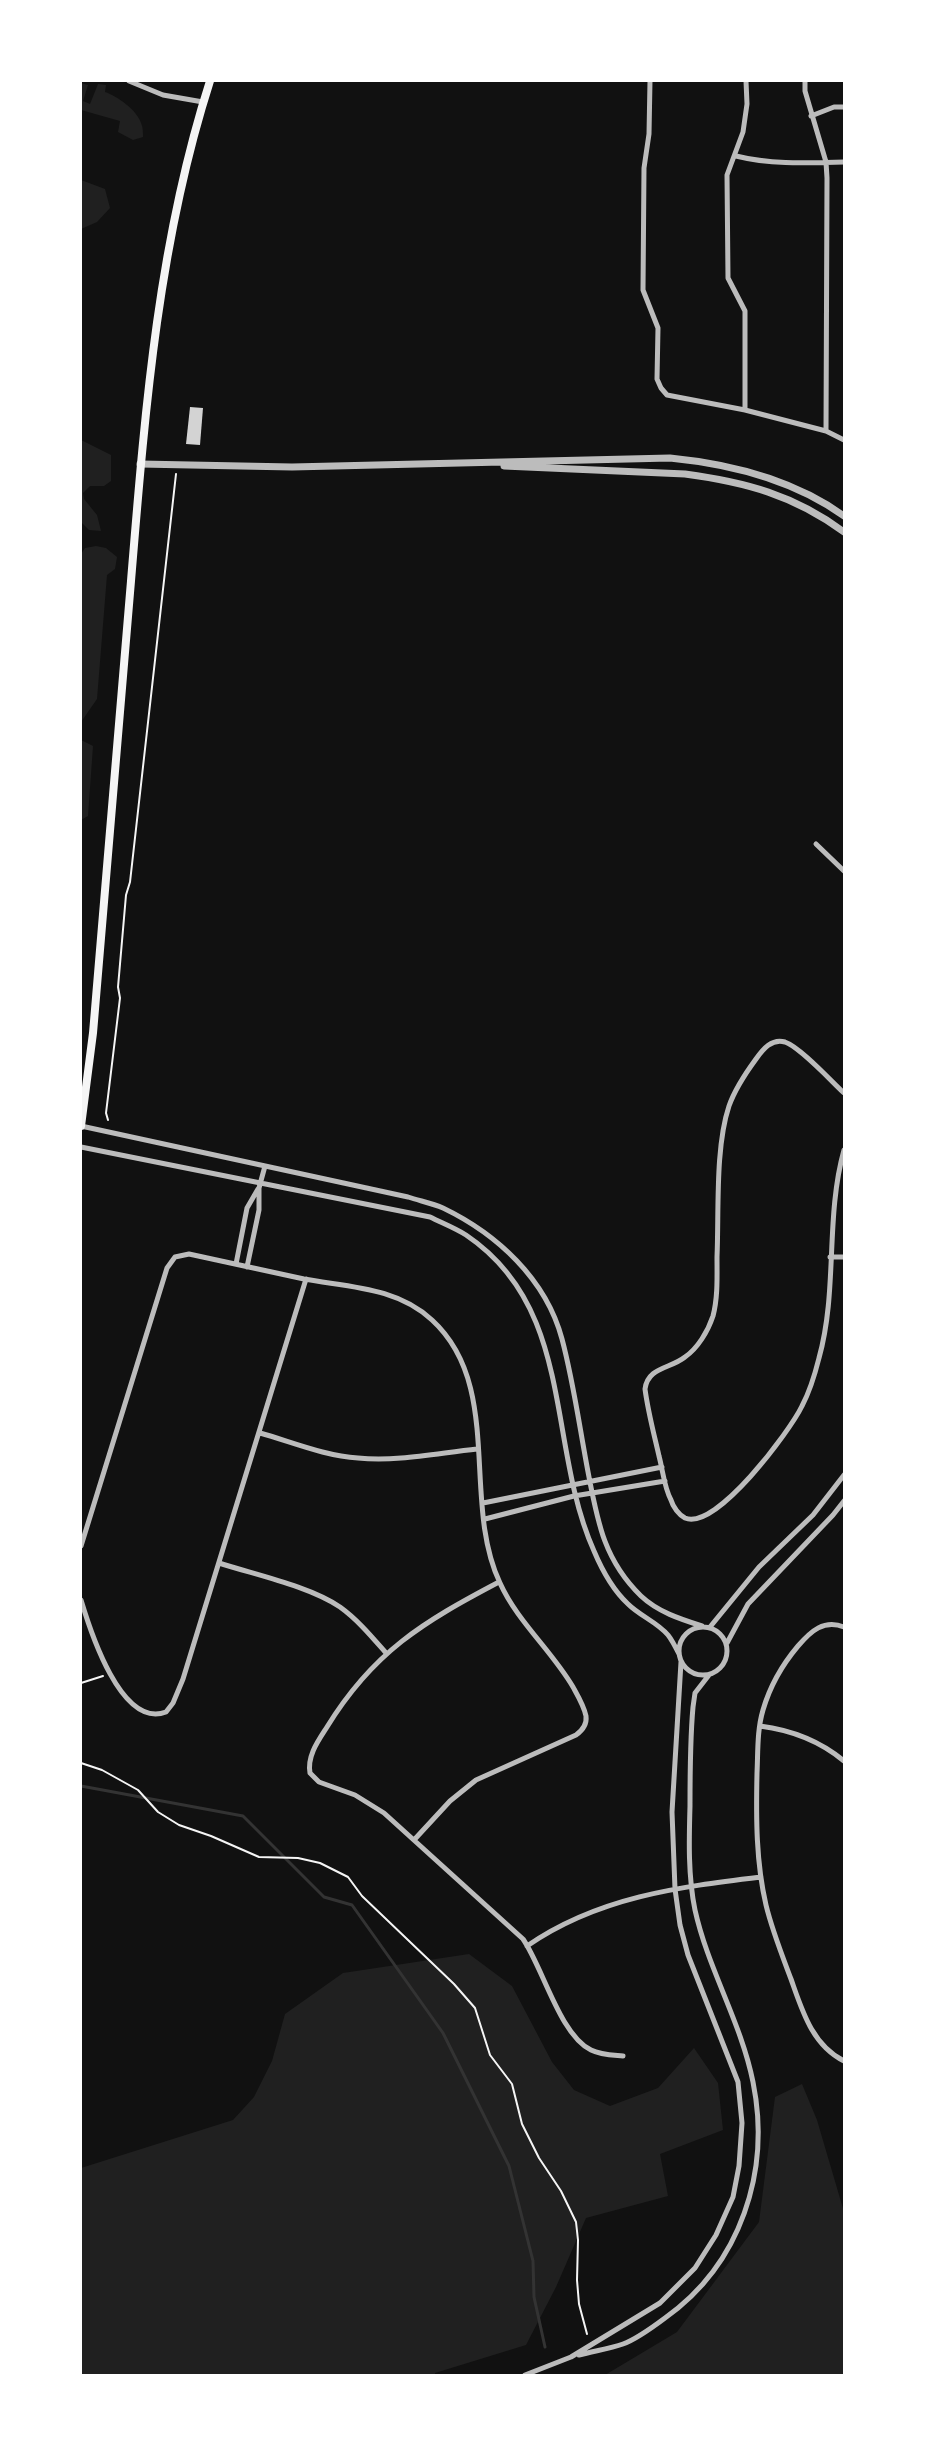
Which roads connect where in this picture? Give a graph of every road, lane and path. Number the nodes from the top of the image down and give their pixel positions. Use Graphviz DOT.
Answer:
graph roads {
  1 [pos="129,81"];
  2 [pos="210,81"];
  3 [pos="650,81"];
  4 [pos="746,81"];
  5 [pos="804,81"];
  6 [pos="203,102"];
  7 [pos="844,107"];
  8 [pos="812,116"];
  9 [pos="736,156"];
  10 [pos="826,162"];
  11 [pos="844,162"];
  12 [pos="745,410"];
  13 [pos="826,431"];
  14 [pos="844,440"];
  15 [pos="140,464"];
  16 [pos="477,464"];
  17 [pos="177,465"];
  18 [pos="844,516"];
  19 [pos="844,532"];
  20 [pos="816,844"];
  21 [pos="844,871"];
  22 [pos="844,1093"];
  23 [pos="108,1120"];
  24 [pos="81,1126"];
  25 [pos="81,1147"];
  26 [pos="844,1150"];
  27 [pos="265,1166"];
  28 [pos="260,1185"];
  29 [pos="830,1257"];
  30 [pos="844,1257"];
  31 [pos="236,1264"];
  32 [pos="247,1267"];
  33 [pos="306,1279"];
  34 [pos="260,1433"];
  35 [pos="477,1449"];
  36 [pos="662,1467"];
  37 [pos="844,1475"];
  38 [pos="590,1481"];
  39 [pos="665,1481"];
  40 [pos="572,1484"];
  41 [pos="591,1493"];
  42 [pos="574,1496"];
  43 [pos="844,1501"];
  44 [pos="483,1503"];
  45 [pos="485,1519"];
  46 [pos="81,1546"];
  47 [pos="219,1563"];
  48 [pos="499,1582"];
  49 [pos="81,1600"];
  50 [pos="702,1626"];
  51 [pos="710,1627"];
  52 [pos="844,1627"];
  53 [pos="727,1643"];
  54 [pos="387,1653"];
  55 [pos="679,1654"];
  56 [pos="681,1662"];
  57 [pos="109,1675"];
  58 [pos="709,1675"];
  59 [pos="81,1683"];
  60 [pos="760,1726"];
  61 [pos="844,1761"];
  62 [pos="81,1763"];
  63 [pos="414,1840"];
  64 [pos="761,1877"];
  65 [pos="691,1886"];
  66 [pos="675,1888"];
  67 [pos="527,1946"];
  68 [pos="623,2056"];
  69 [pos="844,2061"];
  70 [pos="587,2334"];
  71 [pos="571,2356"];
  72 [pos="525,2375"];
  1 -- 6 [label="street"];
  2 -- 6 [label="main road"];
  3 -- 12 [label="street"];
  4 -- 9 [label="street"];
  5 -- 8 [label="street"];
  6 -- 15 [label="main road"];
  7 -- 8 [label="street"];
  8 -- 10 [label="street"];
  9 -- 10 [label="street"];
  9 -- 12 [label="street"];
  10 -- 11 [label="street"];
  10 -- 13 [label="street"];
  12 -- 13 [label="street"];
  13 -- 14 [label="street"];
  15 -- 17 [label="street"];
  15 -- 24 [label="main road"];
  16 -- 17 [label="street"];
  16 -- 18 [label="street"];
  16 -- 19 [label="street"];
  17 -- 23 [label="path"];
  20 -- 21 [label="street"];
  22 -- 36 [label="street"];
  24 -- 27 [label="street"];
  25 -- 28 [label="street"];
  26 -- 29 [label="street"];
  27 -- 28 [label="street"];
  27 -- 38 [label="street"];
  28 -- 31 [label="street"];
  28 -- 32 [label="street"];
  28 -- 40 [label="street"];
  29 -- 30 [label="street"];
  29 -- 39 [label="street"];
  31 -- 32 [label="street"];
  31 -- 46 [label="street"];
  32 -- 33 [label="street"];
  33 -- 34 [label="street"];
  33 -- 35 [label="street"];
  34 -- 35 [label="street"];
  34 -- 47 [label="street"];
  35 -- 44 [label="street"];
  36 -- 38 [label="street"];
  36 -- 39 [label="street"];
  37 -- 51 [label="street"];
  38 -- 40 [label="street"];
  38 -- 41 [label="street"];
  39 -- 41 [label="street"];
  40 -- 42 [label="street"];
  40 -- 44 [label="street"];
  41 -- 42 [label="street"];
  41 -- 50 [label="street"];
  42 -- 45 [label="street"];
  42 -- 55 [label="street"];
  43 -- 53 [label="street"];
  44 -- 45 [label="street"];
  45 -- 48 [label="street"];
  47 -- 54 [label="street"];
  47 -- 57 [label="street"];
  48 -- 54 [label="street"];
  48 -- 63 [label="street"];
  49 -- 57 [label="street"];
  50 -- 51 [label="street"];
  50 -- 55 [label="street"];
  51 -- 53 [label="street"];
  52 -- 60 [label="street"];
  53 -- 58 [label="street"];
  54 -- 63 [label="street"];
  55 -- 56 [label="street"];
  56 -- 58 [label="street"];
  56 -- 66 [label="street"];
  57 -- 59 [label="path"];
  58 -- 65 [label="street"];
  60 -- 61 [label="street"];
  60 -- 64 [label="street"];
  62 -- 70 [label="path"];
  63 -- 67 [label="street"];
  64 -- 65 [label="street"];
  64 -- 69 [label="street"];
  65 -- 66 [label="street"];
  65 -- 71 [label="street"];
  66 -- 67 [label="street"];
  66 -- 71 [label="street"];
  67 -- 68 [label="street"];
  71 -- 72 [label="street"];
}
